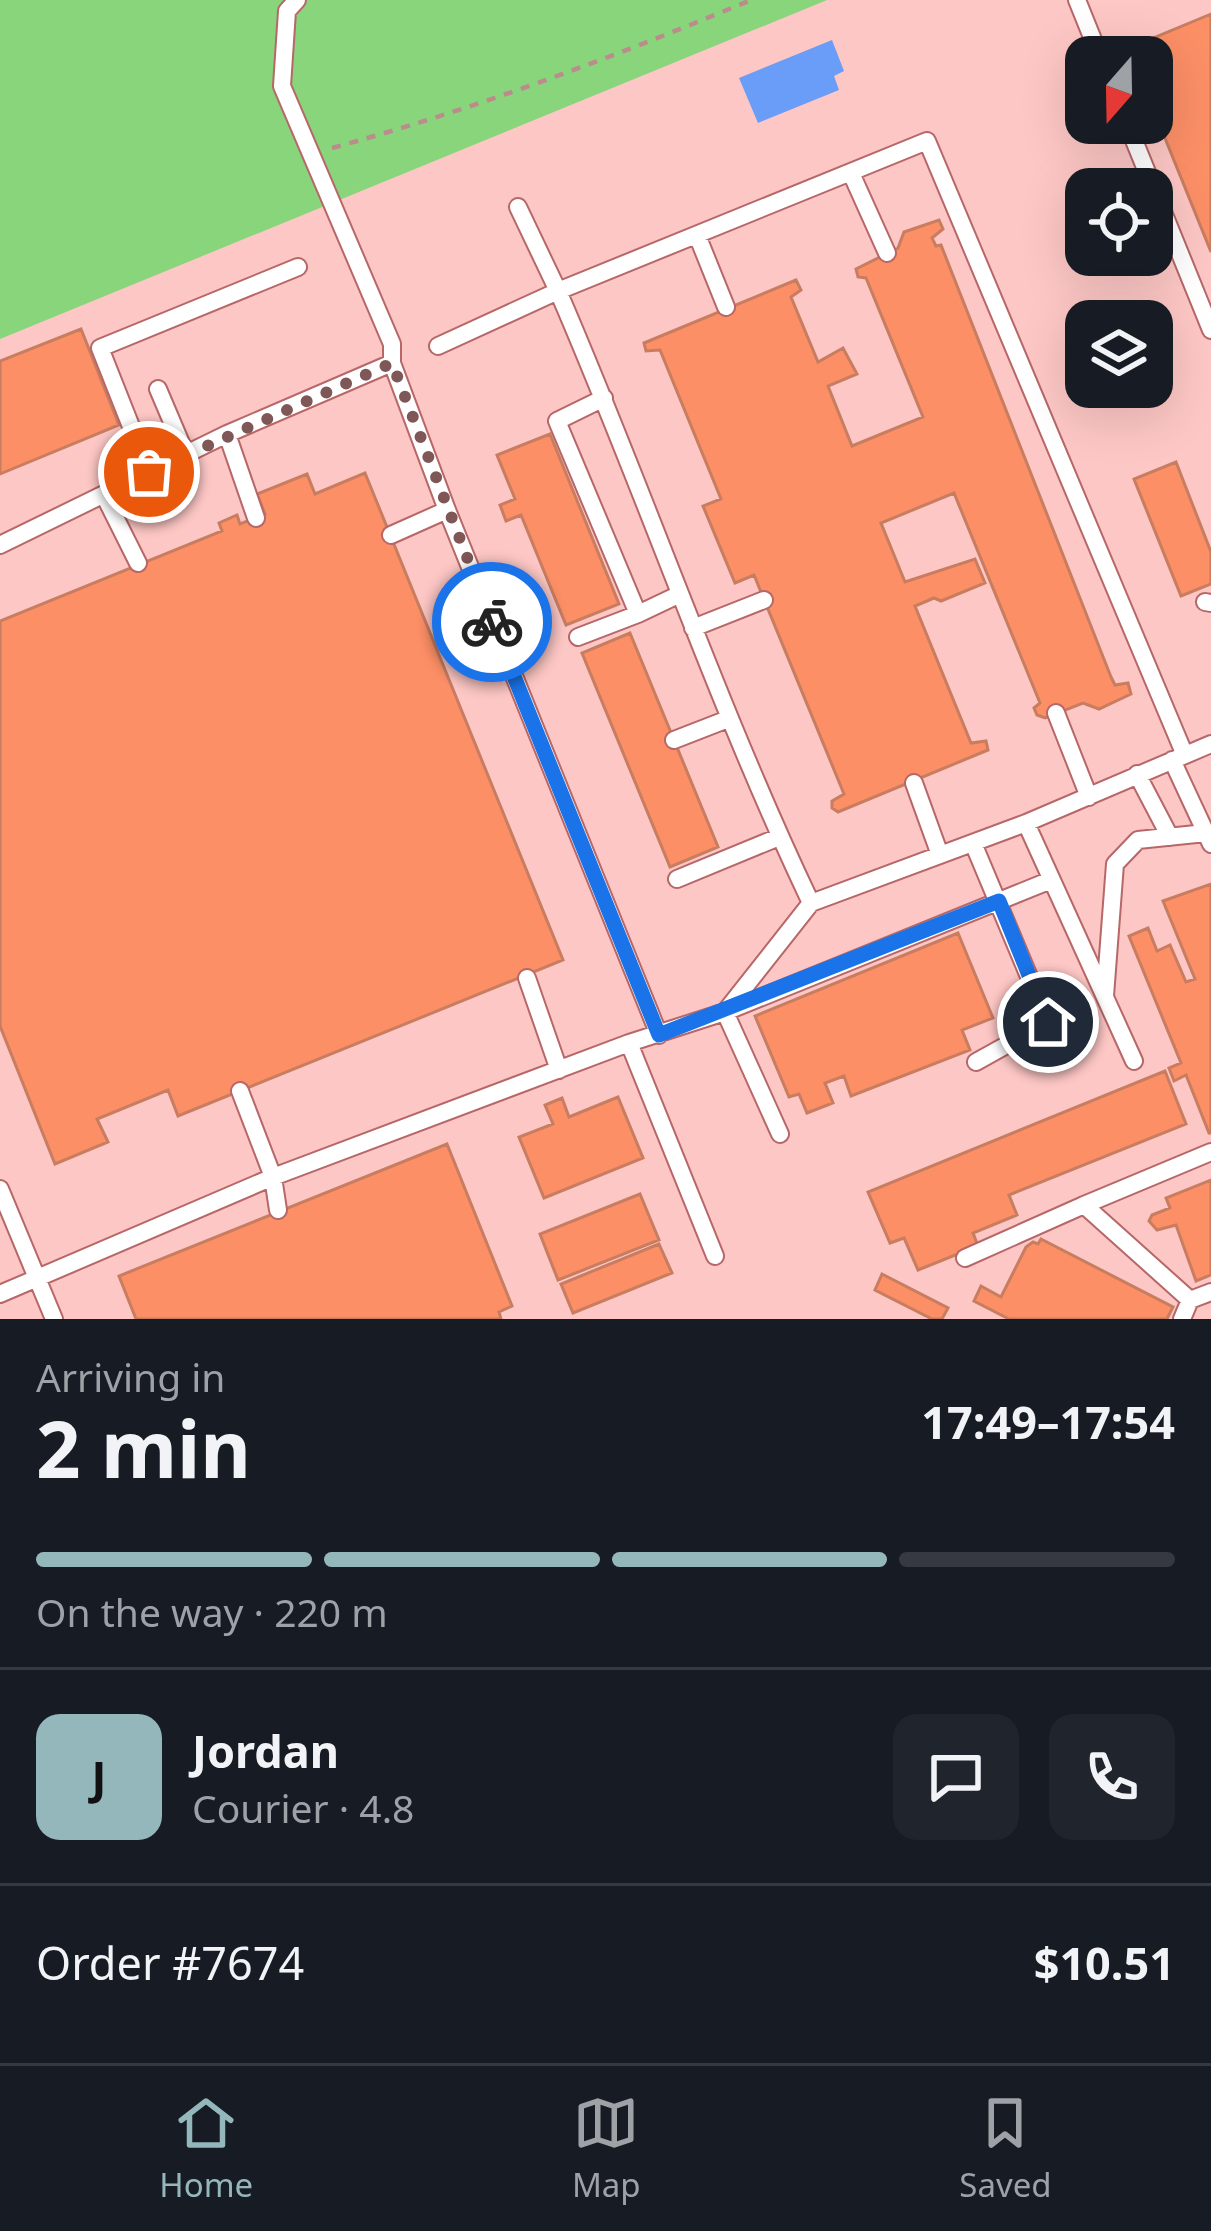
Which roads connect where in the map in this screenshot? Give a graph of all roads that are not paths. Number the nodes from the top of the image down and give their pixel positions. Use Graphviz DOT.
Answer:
graph roads {
  1 [pos="297,0"];
  2 [pos="1077,0"];
  3 [pos="1092,36"];
  4 [pos="1136,144"];
  5 [pos="851,173"];
  6 [pos="518,207"];
  7 [pos="697,235"];
  8 [pos="886,253"];
  9 [pos="298,267"];
  10 [pos="558,291"];
  11 [pos="726,307"];
  12 [pos="1211,330"];
  13 [pos="438,346"];
  14 [pos="392,363"];
  15 [pos="158,389"];
  16 [pos="604,398"];
  17 [pos="227,434"];
  18 [pos="186,455"];
  19 [pos="149,472"];
  20 [pos="104,495"];
  21 [pos="447,510"];
  22 [pos="256,518"];
  23 [pos="391,535"];
  24 [pos="0,545"];
  25 [pos="138,563"];
  26 [pos="678,595"];
  27 [pos="764,600"];
  28 [pos="638,614"];
  29 [pos="693,628"];
  30 [pos="578,637"];
  31 [pos="1056,713"];
  32 [pos="728,719"];
  33 [pos="674,740"];
  34 [pos="1211,744"];
  35 [pos="1178,756"];
  36 [pos="1137,774"];
  37 [pos="914,783"];
  38 [pos="1089,796"];
  39 [pos="1026,824"];
  40 [pos="1170,836"];
  41 [pos="779,837"];
  42 [pos="1209,838"];
  43 [pos="973,843"];
  44 [pos="940,855"];
  45 [pos="677,879"];
  46 [pos="1052,880"];
  47 [pos="999,901"];
  48 [pos="811,903"];
  49 [pos="527,977"];
  50 [pos="1105,997"];
  51 [pos="725,1012"];
  52 [pos="659,1035"];
  53 [pos="629,1043"];
  54 [pos="1134,1060"];
  55 [pos="976,1062"];
  56 [pos="559,1070"];
  57 [pos="240,1091"];
  58 [pos="779,1134"];
  59 [pos="1211,1152"];
  60 [pos="273,1177"];
  61 [pos="0,1189"];
  62 [pos="1084,1205"];
  63 [pos="278,1210"];
  64 [pos="715,1256"];
  65 [pos="965,1258"];
  66 [pos="38,1280"];
  67 [pos="1211,1292"];
  68 [pos="0,1294"];
  69 [pos="1190,1300"];
  70 [pos="54,1319"];
  71 [pos="1182,1319"];
  1 -- 14 [label="lane"];
  2 -- 3 [label="lane"];
  4 -- 12 [label="lane"];
  5 -- 7 [label="lane"];
  5 -- 8 [label="lane"];
  5 -- 35 [label="lane"];
  6 -- 10 [label="lane"];
  7 -- 10 [label="lane"];
  7 -- 11 [label="lane"];
  9 -- 19 [label="lane"];
  10 -- 13 [label="lane"];
  10 -- 16 [label="lane"];
  14 -- 17 [label="lane"];
  14 -- 21 [label="lane"];
  15 -- 18 [label="lane"];
  16 -- 26 [label="lane"];
  16 -- 28 [label="lane"];
  17 -- 18 [label="lane"];
  17 -- 22 [label="lane"];
  18 -- 19 [label="lane"];
  19 -- 20 [label="lane"];
  20 -- 24 [label="lane"];
  20 -- 25 [label="lane"];
  21 -- 23 [label="lane"];
  21 -- 52 [label="lane"];
  26 -- 28 [label="lane"];
  26 -- 29 [label="lane"];
  27 -- 29 [label="lane"];
  28 -- 30 [label="lane"];
  29 -- 32 [label="lane"];
  31 -- 38 [label="lane"];
  32 -- 33 [label="lane"];
  32 -- 41 [label="lane"];
  34 -- 35 [label="lane"];
  35 -- 36 [label="lane"];
  35 -- 42 [label="lane"];
  36 -- 38 [label="lane"];
  36 -- 40 [label="lane"];
  37 -- 44 [label="lane"];
  38 -- 39 [label="lane"];
  39 -- 43 [label="lane"];
  39 -- 46 [label="lane"];
  40 -- 42 [label="lane"];
  40 -- 50 [label="lane"];
  41 -- 45 [label="lane"];
  41 -- 48 [label="lane"];
  43 -- 44 [label="lane"];
  43 -- 47 [label="lane"];
  44 -- 48 [label="lane"];
  46 -- 47 [label="lane"];
  46 -- 50 [label="lane"];
  47 -- 51 [label="lane"];
  47 -- 55 [label="lane"];
  48 -- 51 [label="lane"];
  49 -- 56 [label="lane"];
  50 -- 54 [label="lane"];
  51 -- 52 [label="lane"];
  51 -- 58 [label="lane"];
  52 -- 53 [label="lane"];
  53 -- 56 [label="lane"];
  53 -- 64 [label="lane"];
  56 -- 60 [label="lane"];
  57 -- 60 [label="lane"];
  59 -- 62 [label="lane"];
  60 -- 63 [label="lane"];
  60 -- 66 [label="lane"];
  61 -- 66 [label="lane"];
  62 -- 65 [label="lane"];
  62 -- 69 [label="lane"];
  66 -- 68 [label="lane"];
  66 -- 70 [label="lane"];
  67 -- 69 [label="lane"];
  69 -- 71 [label="lane"];
}
